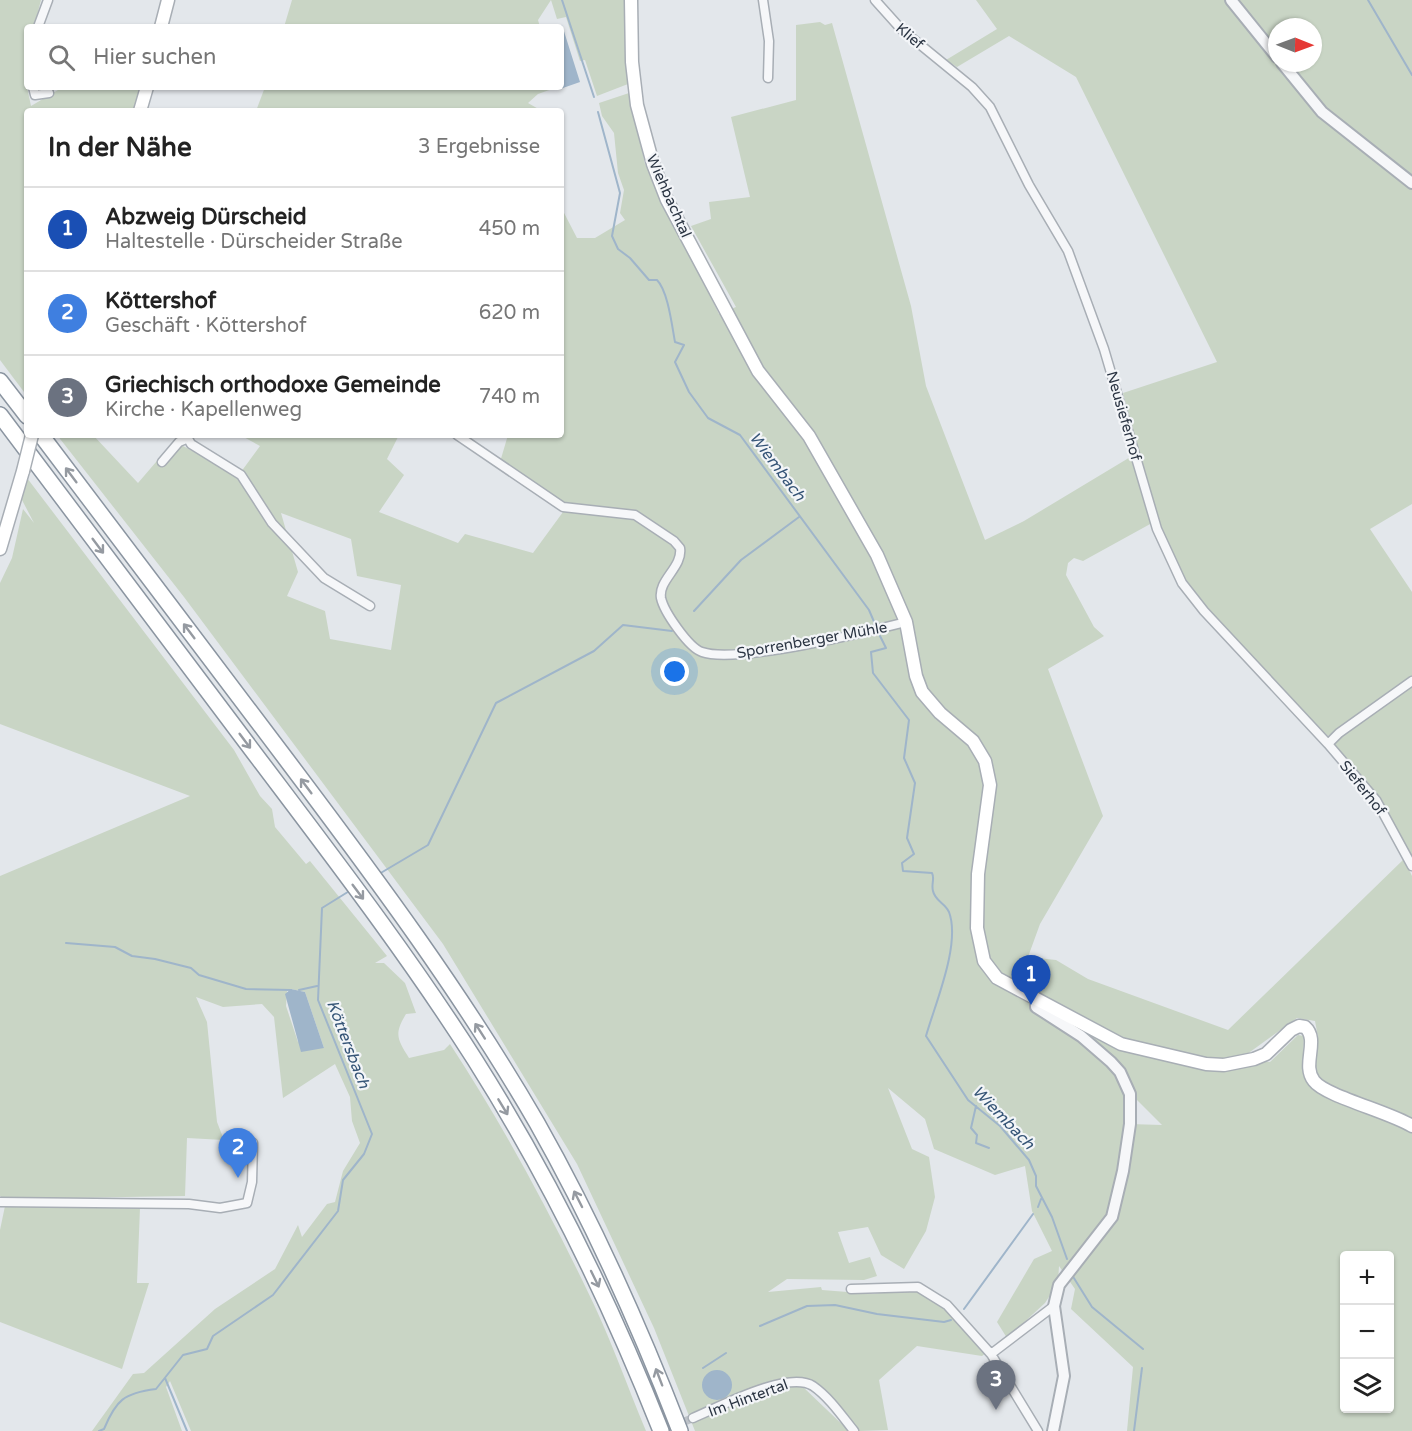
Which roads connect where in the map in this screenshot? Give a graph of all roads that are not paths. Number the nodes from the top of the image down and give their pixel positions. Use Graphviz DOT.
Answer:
graph roads {
  1 [pos="48,0"];
  2 [pos="168,0"];
  3 [pos="631,0"];
  4 [pos="763,0"];
  5 [pos="875,0"];
  6 [pos="1231,0"];
  7 [pos="39,24"];
  8 [pos="162,24"];
  9 [pos="1268,46"];
  10 [pos="950,68"];
  11 [pos="1289,72"];
  12 [pos="768,78"];
  13 [pos="34,90"];
  14 [pos="146,90"];
  15 [pos="50,93"];
  16 [pos="141,108"];
  17 [pos="1412,183"];
  18 [pos="0,381"];
  19 [pos="24,412"];
  20 [pos="0,415"];
  21 [pos="31,438"];
  22 [pos="43,438"];
  23 [pos="185,438"];
  24 [pos="187,438"];
  25 [pos="462,438"];
  26 [pos="162,462"];
  27 [pos="0,549"];
  28 [pos="370,606"];
  29 [pos="906,622"];
  30 [pos="1412,681"];
  31 [pos="1328,744"];
  32 [pos="1412,866"];
  33 [pos="1036,998"];
  34 [pos="1412,1126"];
  35 [pos="252,1143"];
  36 [pos="0,1202"];
  37 [pos="851,1289"];
  38 [pos="1054,1306"];
  39 [pos="991,1354"];
  40 [pos="693,1418"];
  41 [pos="661,1431"];
  42 [pos="680,1431"];
  43 [pos="854,1431"];
  44 [pos="1038,1431"];
  45 [pos="1053,1431"];
  1 -- 7 [label="street"];
  2 -- 8 [label="main road"];
  3 -- 29 [label="main road, Wiehbachtal"];
  4 -- 12 [label="street"];
  5 -- 10 [label="street, Klief"];
  6 -- 9 [label="street"];
  10 -- 31 [label="street, Neusieferhof"];
  11 -- 17 [label="street"];
  13 -- 15 [label="street"];
  14 -- 16 [label="main road"];
  18 -- 19 [label="highway"];
  20 -- 41 [label="highway, one-way"];
  21 -- 27 [label="main road, bridge"];
  42 -- 22 [label="highway, one-way"];
  23 -- 26 [label="street"];
  24 -- 28 [label="street"];
  25 -- 29 [label="street, Sporrenberger Mühle"];
  29 -- 33 [label="main road, Wiehbachtal"];
  30 -- 31 [label="street"];
  31 -- 32 [label="street, Sieferhof"];
  33 -- 34 [label="main road, Wiehbachtal"];
  33 -- 38 [label="street"];
  35 -- 36 [label="street"];
  37 -- 39 [label="street"];
  38 -- 39 [label="street"];
  38 -- 45 [label="street"];
  39 -- 44 [label="street"];
  40 -- 43 [label="street, Im Hintertal"];
}
